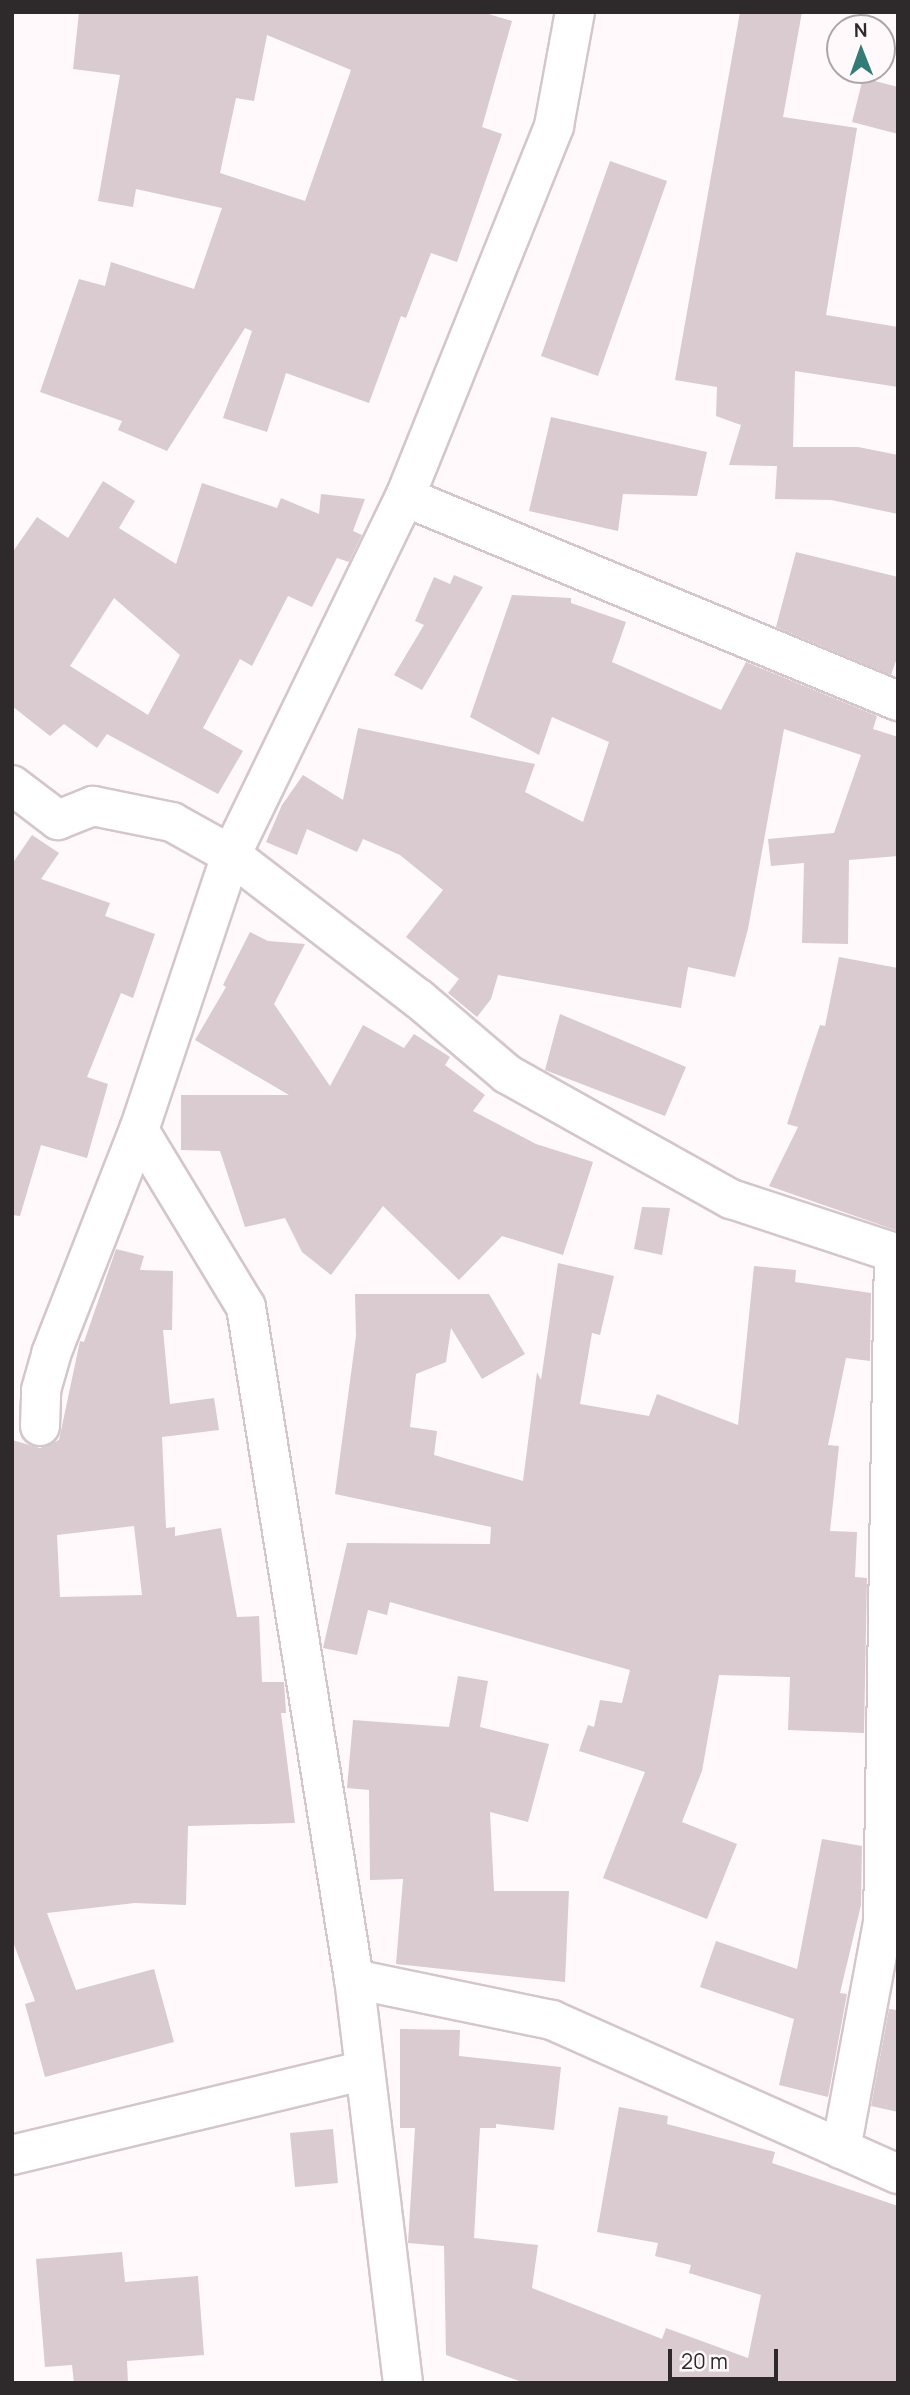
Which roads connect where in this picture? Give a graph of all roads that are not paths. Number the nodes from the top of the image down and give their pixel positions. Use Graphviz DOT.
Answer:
graph roads {
  1 [pos="575,12"];
  2 [pos="405,497"];
  3 [pos="898,701"];
  4 [pos="13,788"];
  5 [pos="231,855"];
  6 [pos="139,1130"];
  7 [pos="896,1254"];
  8 [pos="40,1426"];
  9 [pos="354,1979"];
  10 [pos="362,2071"];
  11 [pos="841,2149"];
  12 [pos="12,2155"];
  13 [pos="898,2174"];
  14 [pos="403,2383"];
  1 -- 2 [label="street"];
  2 -- 3 [label="street"];
  2 -- 5 [label="street"];
  4 -- 5 [label="street"];
  5 -- 6 [label="street"];
  5 -- 7 [label="street"];
  6 -- 8 [label="street"];
  6 -- 9 [label="street"];
  7 -- 11 [label="street"];
  9 -- 10 [label="street"];
  9 -- 11 [label="street"];
  10 -- 12 [label="street"];
  10 -- 14 [label="street"];
  11 -- 13 [label="street"];
}
